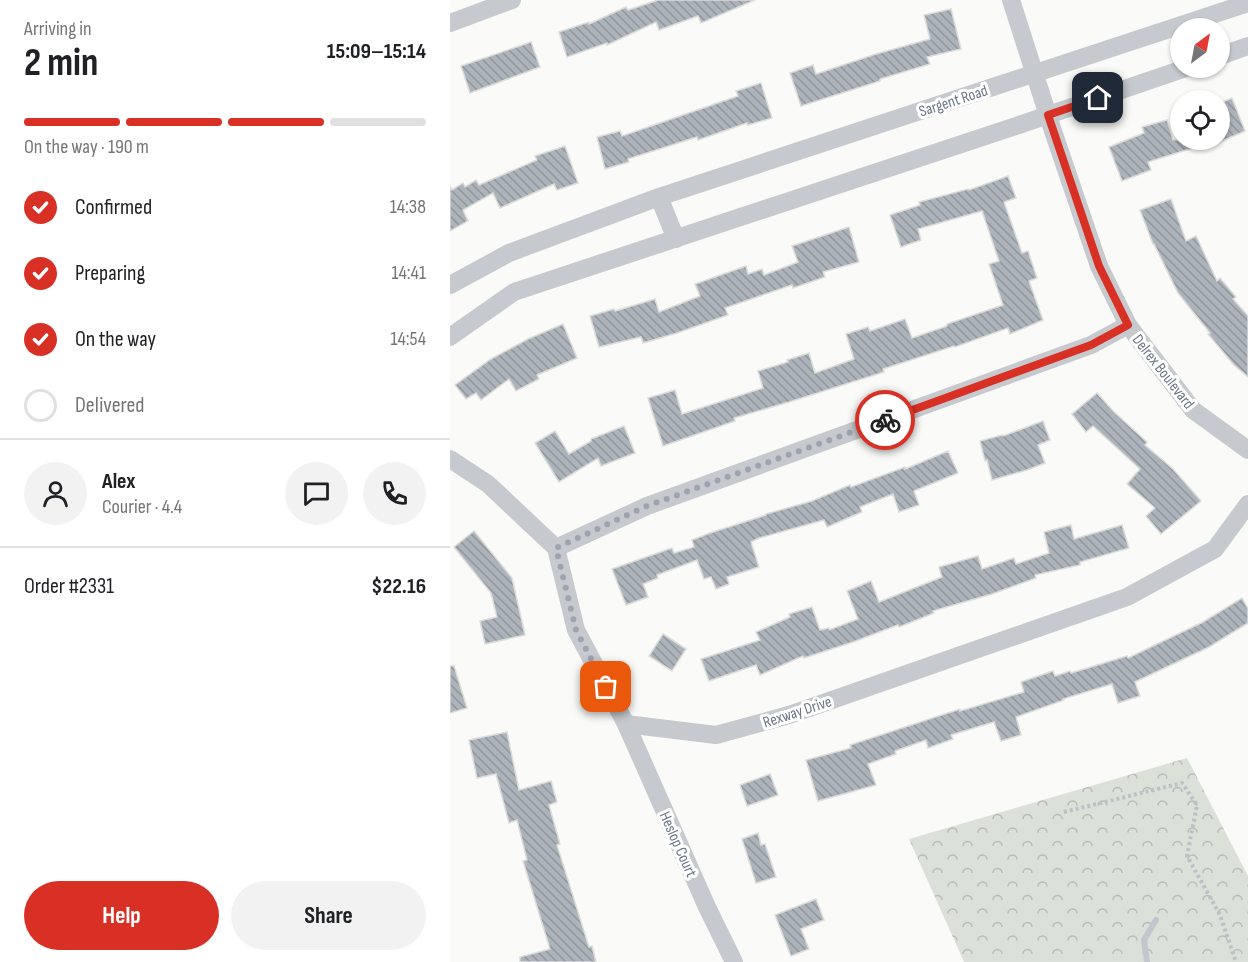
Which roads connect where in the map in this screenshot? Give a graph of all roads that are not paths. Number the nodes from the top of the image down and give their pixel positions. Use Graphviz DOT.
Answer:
graph roads {
  1 [pos="512,0"];
  2 [pos="1011,0"];
  3 [pos="1248,3"];
  4 [pos="450,23"];
  5 [pos="1248,46"];
  6 [pos="1230,52"];
  7 [pos="1034,73"];
  8 [pos="1170,73"];
  9 [pos="1048,115"];
  10 [pos="658,198"];
  11 [pos="676,239"];
  12 [pos="450,285"];
  13 [pos="1128,325"];
  14 [pos="450,337"];
  15 [pos="1248,450"];
  16 [pos="450,459"];
  17 [pos="1248,504"];
  18 [pos="556,548"];
  19 [pos="626,724"];
  20 [pos="734,962"];
  1 -- 4 [label="street"];
  2 -- 7 [label="street, Delrex Boulevard"];
  3 -- 7 [label="street, Sargent Road"];
  5 -- 6 [label="street"];
  7 -- 9 [label="street, Delrex Boulevard"];
  7 -- 10 [label="street, Sargent Road"];
  8 -- 9 [label="street"];
  9 -- 11 [label="street"];
  9 -- 13 [label="street, Delrex Boulevard"];
  10 -- 11 [label="street"];
  10 -- 12 [label="street, Sargent Road"];
  11 -- 14 [label="street"];
  13 -- 15 [label="street, Delrex Boulevard"];
  13 -- 18 [label="street"];
  16 -- 18 [label="street"];
  17 -- 19 [label="street, Rexway Drive"];
  18 -- 19 [label="street"];
  19 -- 20 [label="street, Heslop Court"];
}
